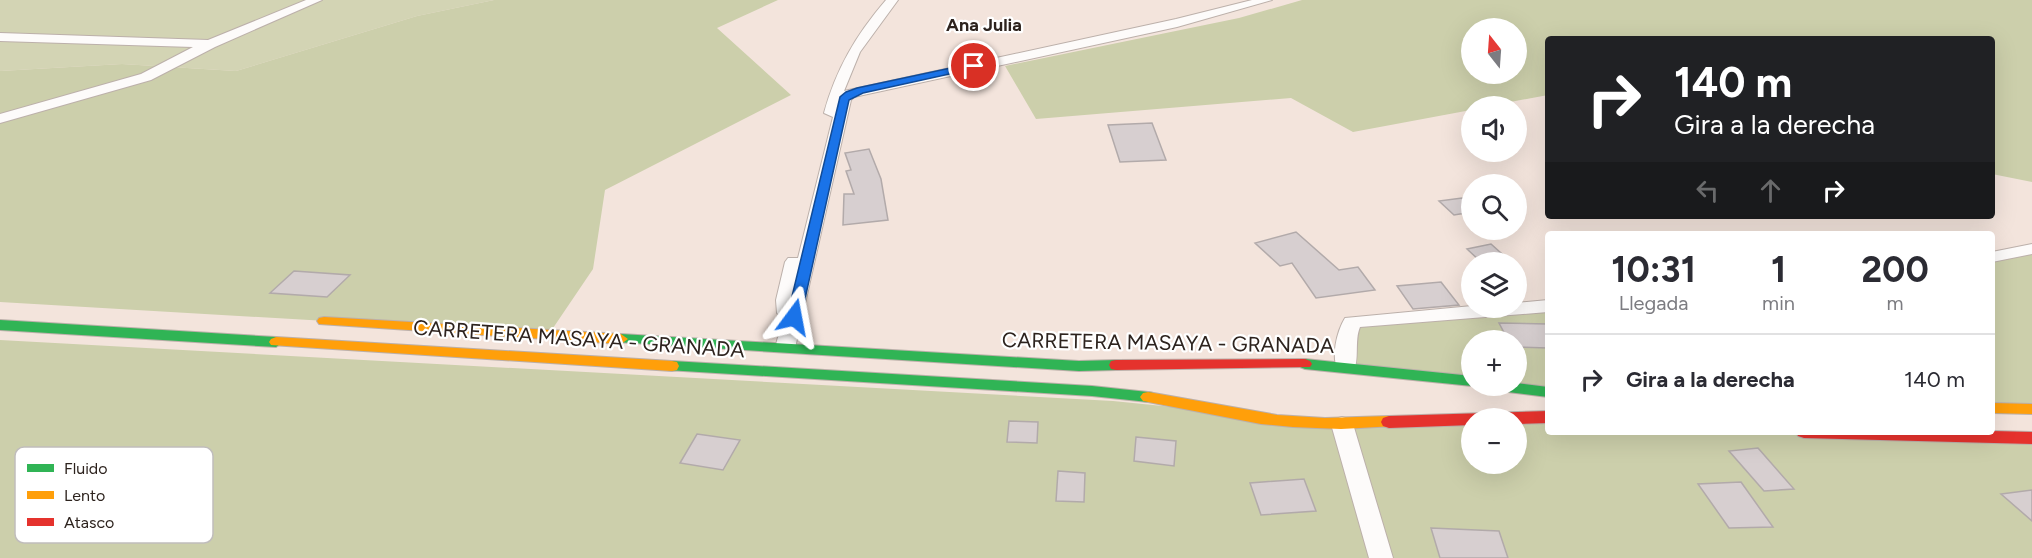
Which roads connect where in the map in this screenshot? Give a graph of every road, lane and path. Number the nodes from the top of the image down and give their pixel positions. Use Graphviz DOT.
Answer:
graph roads {
  1 [pos="316,0"];
  2 [pos="892,0"];
  3 [pos="1266,0"];
  4 [pos="0,37"];
  5 [pos="210,44"];
  6 [pos="0,119"];
  7 [pos="2032,249"];
  8 [pos="1995,256"];
  9 [pos="1545,306"];
  10 [pos="794,317"];
  11 [pos="310,320"];
  12 [pos="0,325"];
  13 [pos="785,348"];
  14 [pos="1254,363"];
  15 [pos="1346,367"];
  16 [pos="1239,376"];
  17 [pos="1461,380"];
  18 [pos="1365,384"];
  19 [pos="1527,389"];
  20 [pos="1545,392"];
  21 [pos="1241,400"];
  22 [pos="1995,408"];
  23 [pos="2032,409"];
  24 [pos="1369,411"];
  25 [pos="1545,417"];
  26 [pos="1262,418"];
  27 [pos="1351,423"];
  28 [pos="1918,435"];
  29 [pos="2032,438"];
  30 [pos="1381,558"];
  1 -- 5 [label="street"];
  2 -- 10 [label="street"];
  3 -- 10 [label="street"];
  4 -- 5 [label="street"];
  5 -- 6 [label="street"];
  7 -- 8 [label="street"];
  9 -- 15 [label="street"];
  10 -- 13 [label="street"];
  11 -- 13 [label="highway, CARRETERA MASAYA - GRANADA"];
  12 -- 26 [label="highway, CARRETERA MASAYA - GRANADA"];
  13 -- 14 [label="highway, CARRETERA MASAYA - GRANADA"];
  14 -- 15 [label="highway, CARRETERA MASAYA - GRANADA"];
  14 -- 16 [label="highway"];
  15 -- 17 [label="highway, CARRETERA MASAYA - GRANADA"];
  15 -- 18 [label="highway"];
  19 -- 20 [label="highway"];
  21 -- 26 [label="highway"];
  22 -- 23 [label="highway"];
  24 -- 27 [label="highway"];
  25 -- 27 [label="highway, CARRETERA MASAYA - GRANADA"];
  26 -- 27 [label="highway, CARRETERA MASAYA - GRANADA"];
  27 -- 30 [label="street"];
  28 -- 29 [label="highway"];
}
